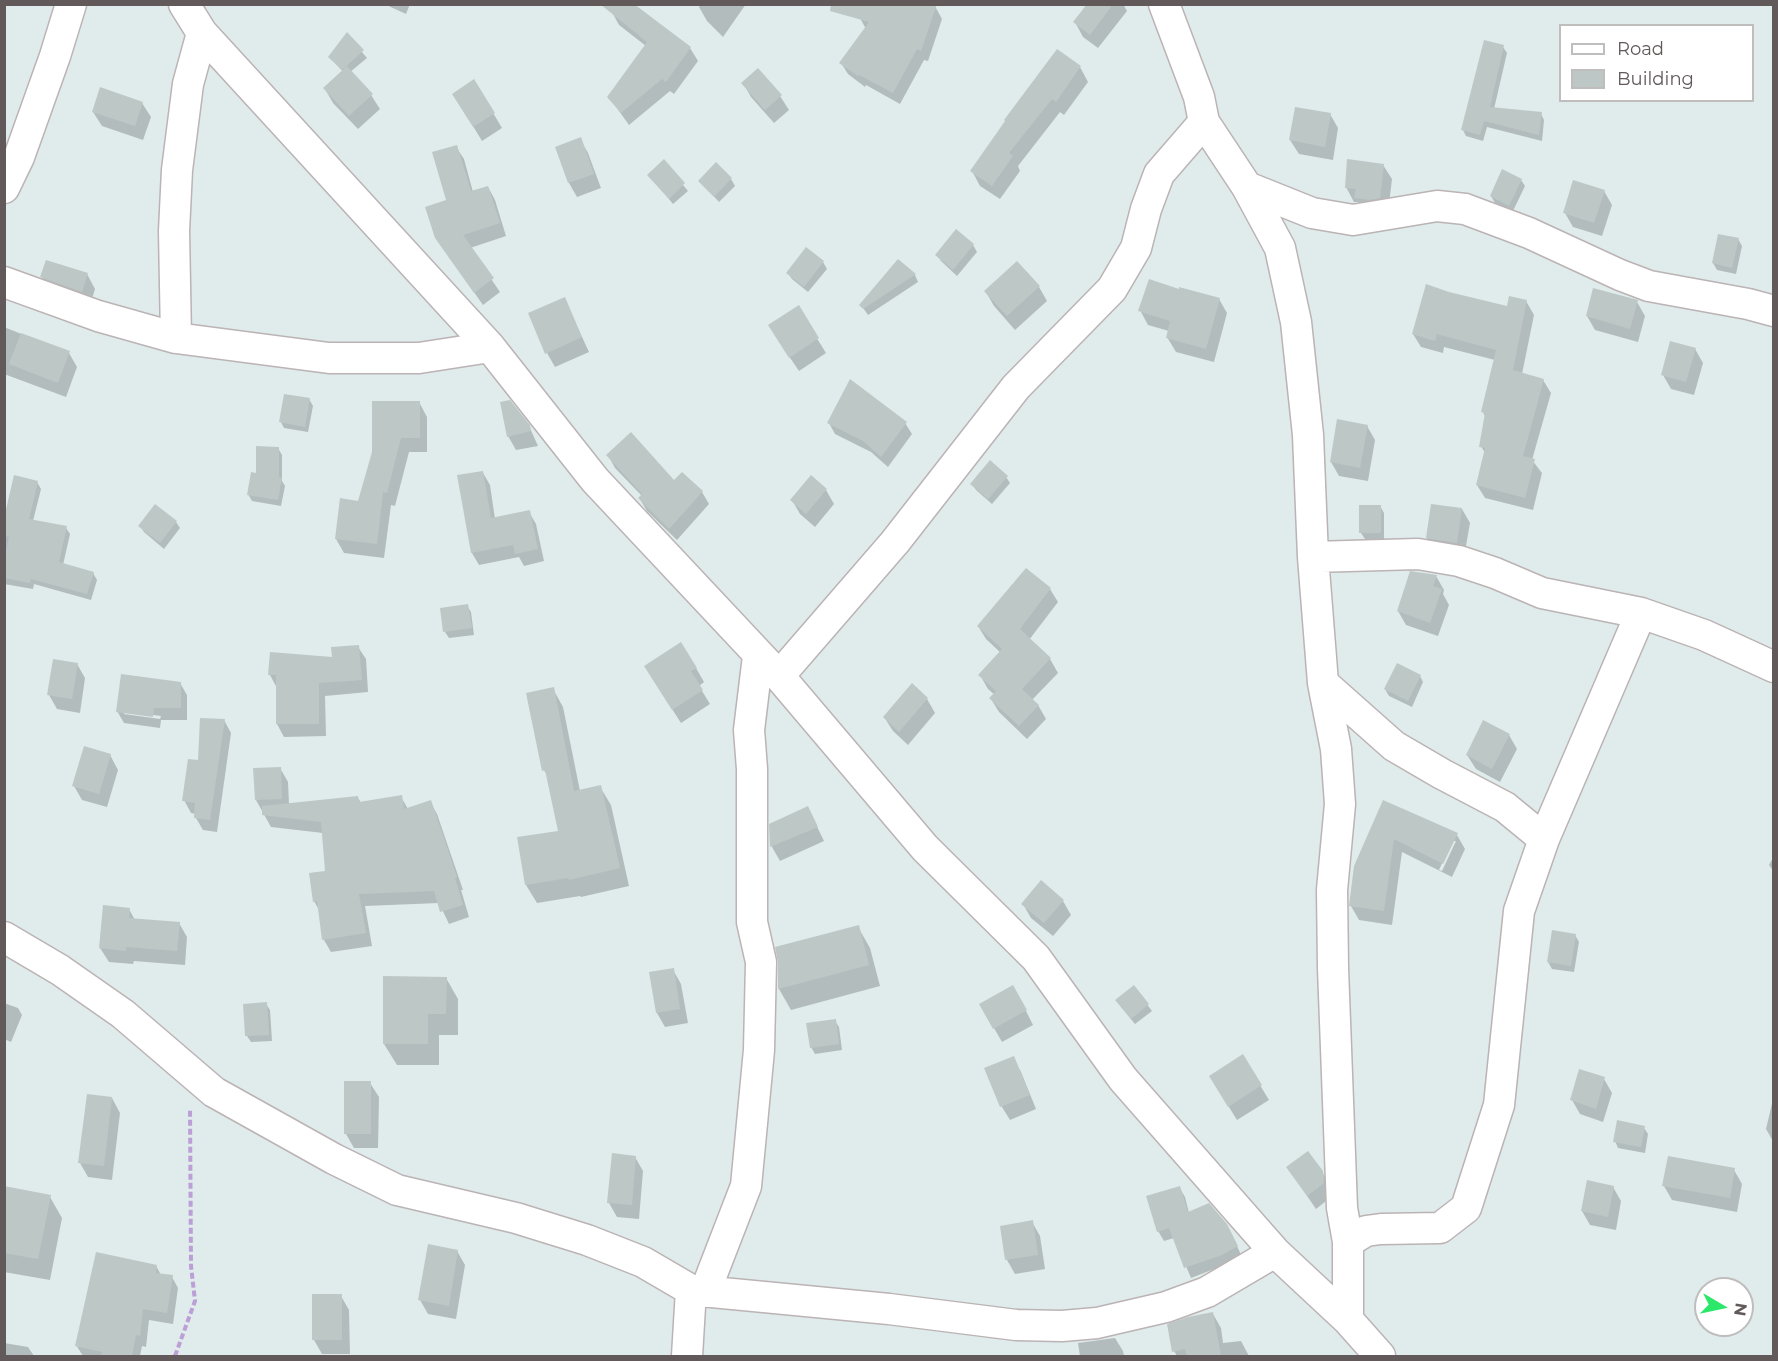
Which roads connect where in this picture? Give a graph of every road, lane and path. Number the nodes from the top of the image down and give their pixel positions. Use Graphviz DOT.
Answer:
graph roads {
  1 [pos="71,4"];
  2 [pos="184,4"];
  3 [pos="1164,4"];
  4 [pos="202,33"];
  5 [pos="1204,123"];
  6 [pos="1247,187"];
  7 [pos="4,188"];
  8 [pos="4,282"];
  9 [pos="1773,311"];
  10 [pos="176,338"];
  11 [pos="490,347"];
  12 [pos="1313,557"];
  13 [pos="1641,613"];
  14 [pos="768,666"];
  15 [pos="1773,667"];
  16 [pos="1323,683"];
  17 [pos="1544,839"];
  18 [pos="4,937"];
  19 [pos="179,1064"];
  20 [pos="1348,1242"];
  21 [pos="1275,1252"];
  22 [pos="698,1291"];
  23 [pos="1348,1320"];
  24 [pos="175,1356"];
  25 [pos="687,1356"];
  26 [pos="1380,1356"];
  1 -- 7 [label="street"];
  2 -- 4 [label="street"];
  3 -- 5 [label="street"];
  4 -- 10 [label="street"];
  4 -- 11 [label="street"];
  5 -- 6 [label="street"];
  5 -- 14 [label="street"];
  6 -- 9 [label="street"];
  6 -- 12 [label="street"];
  8 -- 10 [label="street"];
  10 -- 11 [label="street"];
  11 -- 14 [label="street"];
  12 -- 13 [label="street"];
  12 -- 16 [label="street"];
  13 -- 15 [label="street"];
  13 -- 17 [label="street"];
  14 -- 21 [label="street"];
  14 -- 22 [label="street"];
  16 -- 17 [label="street"];
  16 -- 20 [label="street"];
  17 -- 20 [label="street"];
  18 -- 19 [label="street"];
  19 -- 22 [label="street"];
  19 -- 24 [label="path"];
  20 -- 23 [label="street"];
  21 -- 22 [label="street"];
  21 -- 23 [label="street"];
  22 -- 25 [label="street"];
  23 -- 26 [label="street"];
}
